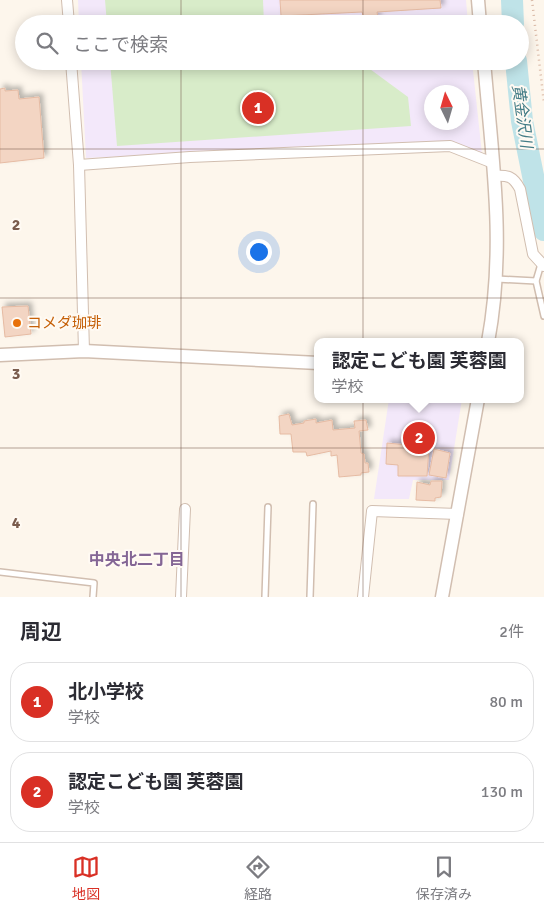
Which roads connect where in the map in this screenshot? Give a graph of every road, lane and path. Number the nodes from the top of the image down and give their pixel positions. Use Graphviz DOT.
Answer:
graph roads {
  1 [pos="67,0"];
  2 [pos="478,0"];
  3 [pos="532,0"];
  4 [pos="68,15"];
  5 [pos="479,15"];
  6 [pos="72,70"];
  7 [pos="485,70"];
  8 [pos="544,103"];
  9 [pos="79,165"];
  10 [pos="493,170"];
  11 [pos="542,265"];
  12 [pos="497,279"];
  13 [pos="536,280"];
  14 [pos="544,316"];
  15 [pos="489,338"];
  16 [pos="84,351"];
  17 [pos="0,355"];
  18 [pos="314,363"];
  19 [pos="477,403"];
  20 [pos="313,504"];
  21 [pos="268,507"];
  22 [pos="185,509"];
  23 [pos="458,514"];
  24 [pos="0,572"];
  25 [pos="93,597"];
  26 [pos="181,597"];
  27 [pos="265,597"];
  28 [pos="310,597"];
  29 [pos="363,597"];
  30 [pos="442,597"];
  1 -- 4 [label="street"];
  2 -- 5 [label="street"];
  3 -- 8 [label="path"];
  6 -- 9 [label="street"];
  7 -- 10 [label="street"];
  9 -- 10 [label="street"];
  9 -- 16 [label="street"];
  10 -- 11 [label="street"];
  10 -- 12 [label="street"];
  11 -- 13 [label="lane"];
  12 -- 13 [label="lane"];
  12 -- 15 [label="street"];
  13 -- 14 [label="lane"];
  16 -- 17 [label="street"];
  16 -- 18 [label="street"];
  19 -- 23 [label="street"];
  20 -- 28 [label="lane"];
  21 -- 27 [label="lane"];
  22 -- 26 [label="street"];
  23 -- 29 [label="street"];
  23 -- 30 [label="street"];
  24 -- 25 [label="lane"];
}
